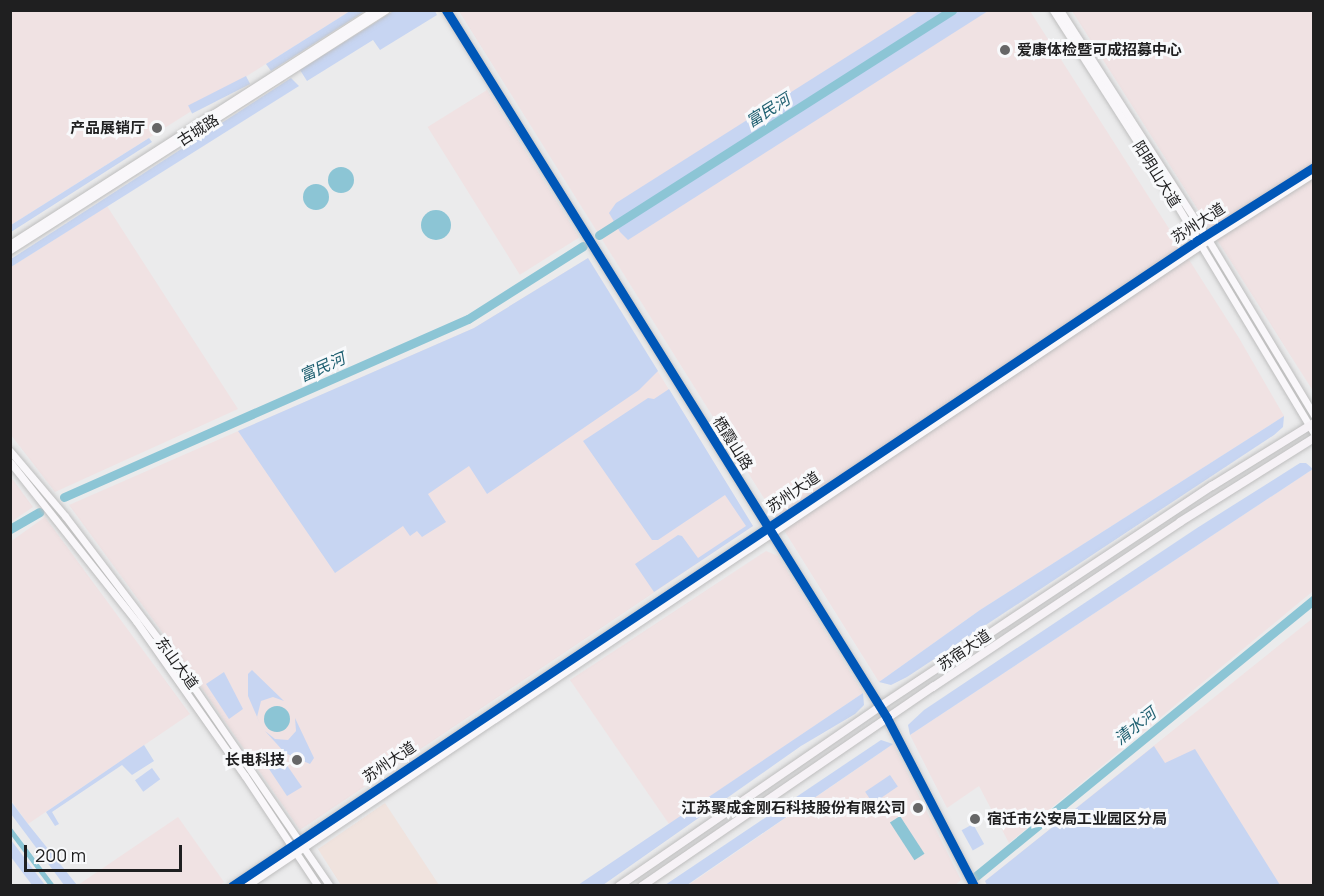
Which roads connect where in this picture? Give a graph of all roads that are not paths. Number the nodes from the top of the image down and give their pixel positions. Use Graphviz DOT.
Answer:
graph roads {
  1 [pos="375,10"];
  2 [pos="386,10"];
  3 [pos="445,10"];
  4 [pos="1053,10"];
  5 [pos="1060,10"];
  6 [pos="1314,166"];
  7 [pos="1314,173"];
  8 [pos="1207,238"];
  9 [pos="1200,243"];
  10 [pos="10,244"];
  11 [pos="10,250"];
  12 [pos="1314,415"];
  13 [pos="1312,427"];
  14 [pos="1314,438"];
  15 [pos="10,451"];
  16 [pos="10,462"];
  17 [pos="768,527"];
  18 [pos="772,535"];
  19 [pos="879,707"];
  20 [pos="887,718"];
  21 [pos="302,843"];
  22 [pos="294,849"];
  23 [pos="232,885"];
  24 [pos="246,885"];
  25 [pos="318,885"];
  26 [pos="330,885"];
  27 [pos="619,885"];
  28 [pos="642,885"];
  29 [pos="974,885"];
  1 -- 10 [label="street, 古城路"];
  2 -- 11 [label="street, 古城路"];
  3 -- 17 [label="street, 栖霞山路"];
  4 -- 9 [label="street, 阳明山大道"];
  5 -- 8 [label="street, 阳明山大道"];
  6 -- 8 [label="street, 苏州大道"];
  7 -- 8 [label="street, 苏州大道"];
  8 -- 9 [label="street, 苏州大道"];
  8 -- 12 [label="street, 阳明山大道"];
  9 -- 13 [label="street, 阳明山大道"];
  9 -- 17 [label="street, 苏州大道"];
  9 -- 18 [label="street, 苏州大道"];
  13 -- 19 [label="main road, 苏宿大道"];
  14 -- 20 [label="main road, 苏宿大道"];
  15 -- 21 [label="street, 东山大道"];
  16 -- 22 [label="street, 东山大道"];
  17 -- 18 [label="street, 栖霞山路"];
  17 -- 21 [label="street, 苏州大道"];
  18 -- 19 [label="street, 栖霞山路"];
  18 -- 21 [label="street, 苏州大道"];
  19 -- 20 [label="street, 栖霞山路"];
  19 -- 27 [label="main road, 苏宿大道"];
  20 -- 28 [label="main road, 苏宿大道"];
  20 -- 29 [label="street, 栖霞山路"];
  21 -- 22 [label="street, 苏州大道"];
  21 -- 26 [label="street, 东山大道"];
  22 -- 23 [label="street, 苏州大道"];
  22 -- 24 [label="street, 苏州大道"];
  22 -- 25 [label="street, 东山大道"];
}
